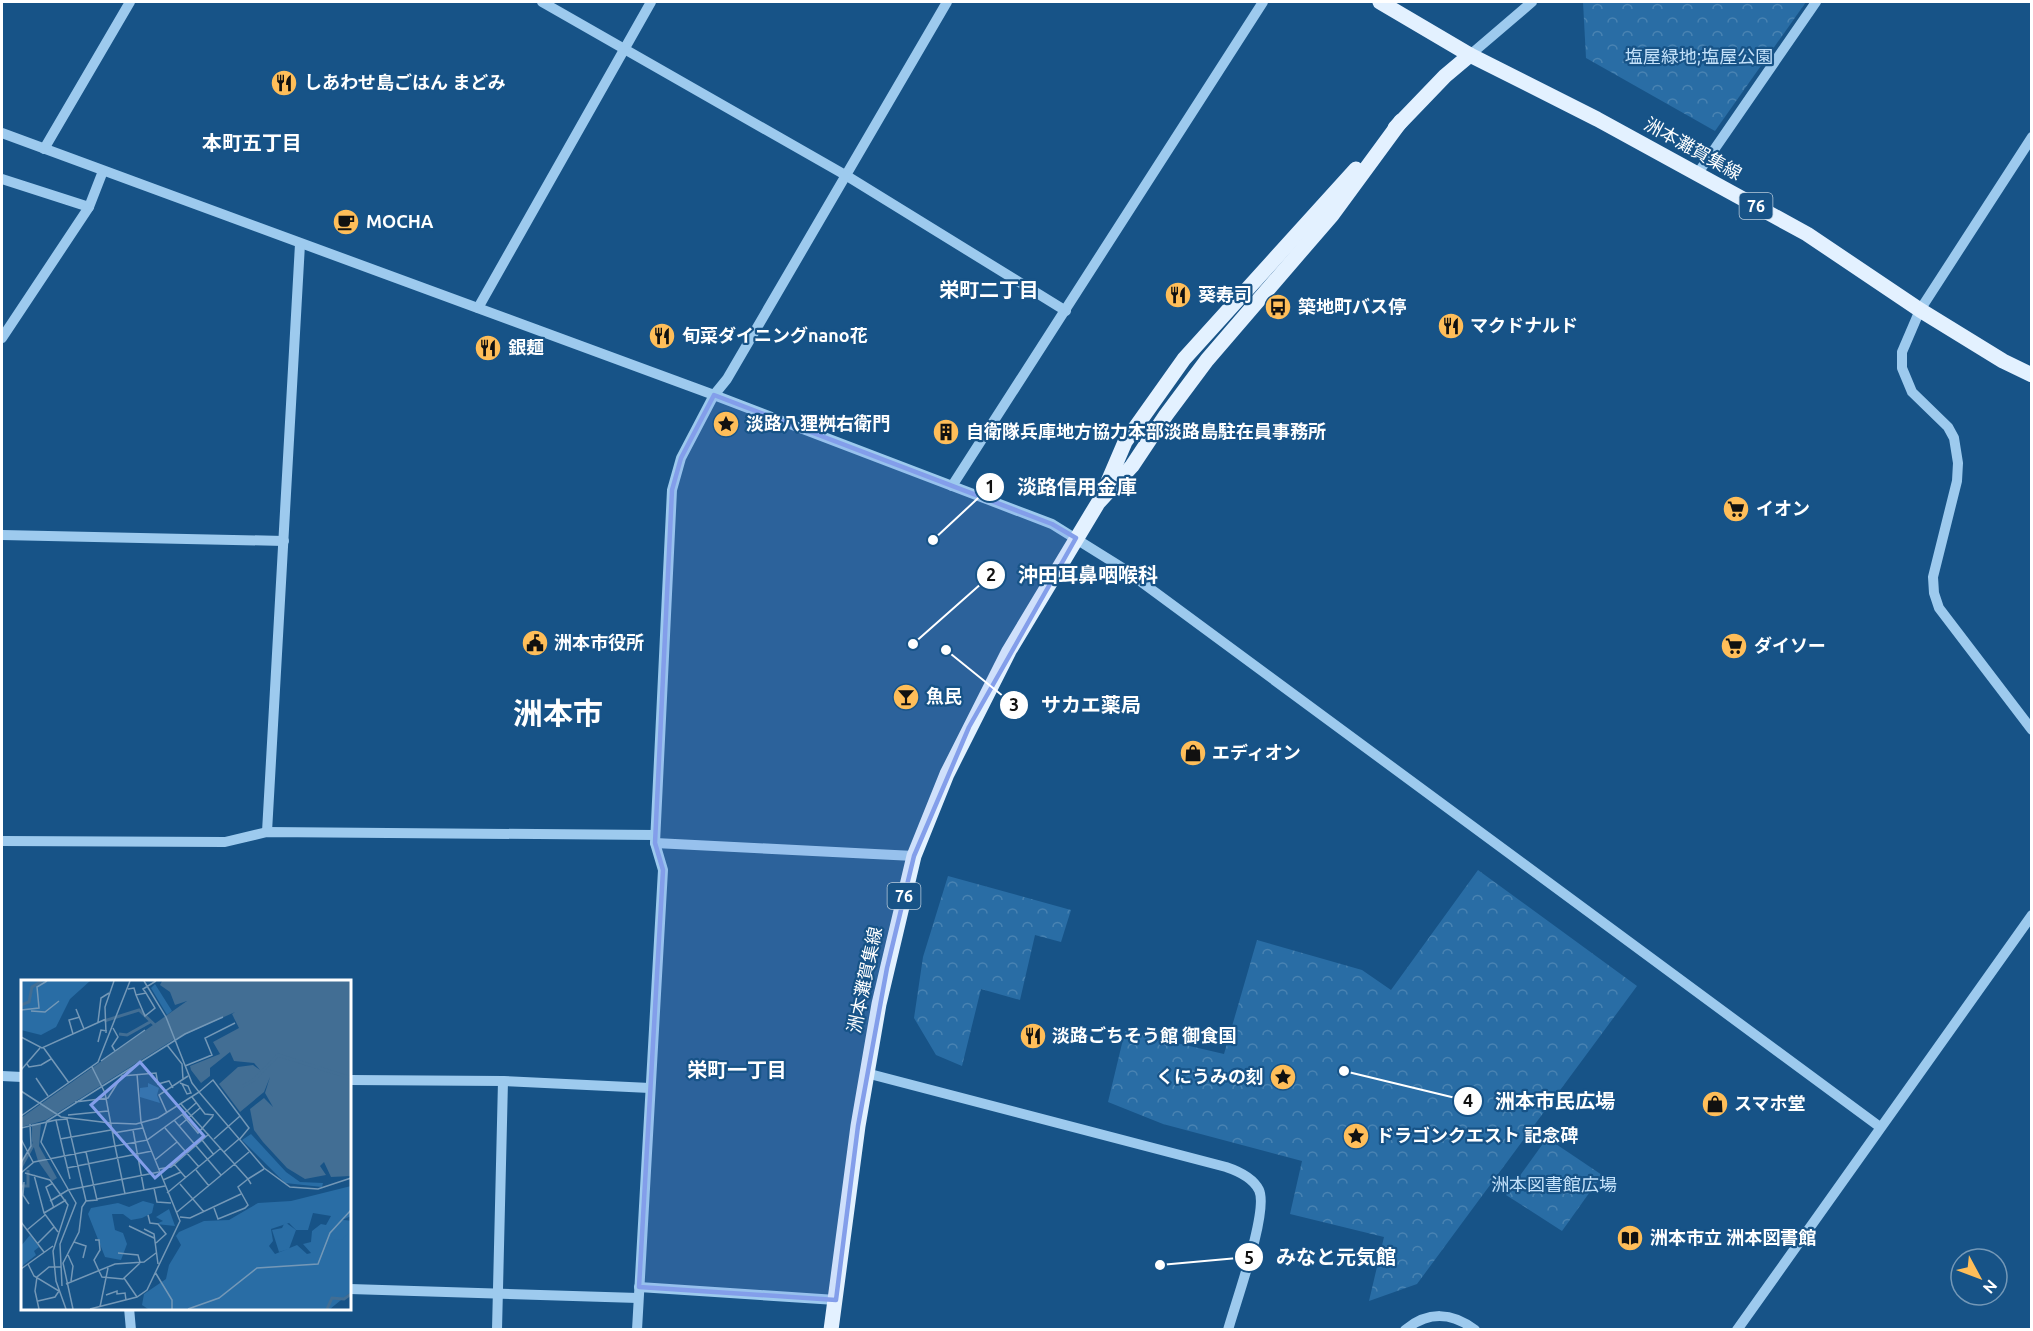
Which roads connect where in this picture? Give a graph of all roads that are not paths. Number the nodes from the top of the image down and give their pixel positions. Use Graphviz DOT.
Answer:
graph roads {
  1 [pos="130,2"];
  2 [pos="542,2"];
  3 [pos="651,2"];
  4 [pos="947,2"];
  5 [pos="1263,2"];
  6 [pos="1380,2"];
  7 [pos="1532,2"];
  8 [pos="1816,2"];
  9 [pos="623,49"];
  10 [pos="1470,56"];
  11 [pos="2,133"];
  12 [pos="2031,137"];
  13 [pos="44,149"];
  14 [pos="103,171"];
  15 [pos="1698,173"];
  16 [pos="847,176"];
  17 [pos="2,179"];
  18 [pos="89,207"];
  19 [pos="300,244"];
  20 [pos="478,308"];
  21 [pos="1920,310"];
  22 [pos="1066,311"];
  23 [pos="2,338"];
  24 [pos="2031,375"];
  25 [pos="714,395"];
  26 [pos="952,486"];
  27 [pos="2,535"];
  28 [pos="1076,538"];
  29 [pos="284,541"];
  30 [pos="2031,730"];
  31 [pos="267,832"];
  32 [pos="655,839"];
  33 [pos="2,841"];
  34 [pos="914,856"];
  35 [pos="2031,915"];
  36 [pos="866,1073"];
  37 [pos="2,1076"];
  38 [pos="21,1077"];
  39 [pos="351,1080"];
  40 [pos="503,1081"];
  41 [pos="651,1088"];
  42 [pos="1880,1127"];
  43 [pos="639,1287"];
  44 [pos="351,1289"];
  45 [pos="498,1293"];
  46 [pos="638,1298"];
  47 [pos="836,1300"];
  48 [pos="129,1310"];
  49 [pos="131,1329"];
  50 [pos="497,1329"];
  51 [pos="637,1329"];
  52 [pos="831,1329"];
  53 [pos="1228,1329"];
  54 [pos="1405,1329"];
  55 [pos="1475,1329"];
  56 [pos="1737,1329"];
  1 -- 13 [label="street"];
  2 -- 9 [label="street"];
  3 -- 9 [label="street"];
  4 -- 16 [label="street"];
  5 -- 22 [label="street"];
  6 -- 10 [label="main road"];
  7 -- 10 [label="street"];
  8 -- 15 [label="street"];
  9 -- 16 [label="street"];
  9 -- 20 [label="street"];
  10 -- 15 [label="main road, 洲本灘賀集線 / 76"];
  10 -- 28 [label="main road, 洲本灘賀集線 / 76"];
  11 -- 13 [label="street"];
  12 -- 21 [label="street"];
  13 -- 14 [label="street"];
  14 -- 18 [label="street"];
  14 -- 19 [label="street"];
  15 -- 21 [label="main road, 洲本灘賀集線 / 76"];
  16 -- 22 [label="street"];
  16 -- 25 [label="street"];
  17 -- 18 [label="street"];
  18 -- 23 [label="street"];
  19 -- 20 [label="street"];
  19 -- 29 [label="street"];
  20 -- 25 [label="street"];
  21 -- 24 [label="main road, 洲本灘賀集線 / 76"];
  21 -- 30 [label="street"];
  22 -- 26 [label="street"];
  25 -- 26 [label="street"];
  25 -- 32 [label="street"];
  26 -- 28 [label="street"];
  27 -- 29 [label="street"];
  28 -- 34 [label="main road, 洲本灘賀集線 / 76"];
  28 -- 42 [label="street"];
  29 -- 31 [label="street"];
  31 -- 32 [label="street"];
  31 -- 33 [label="street"];
  32 -- 34 [label="street"];
  32 -- 41 [label="street"];
  34 -- 36 [label="main road, 洲本灘賀集線 / 76"];
  35 -- 42 [label="street"];
  36 -- 47 [label="main road, 洲本灘賀集線 / 76"];
  36 -- 53 [label="street"];
  37 -- 38 [label="street"];
  39 -- 40 [label="street"];
  40 -- 41 [label="street"];
  40 -- 45 [label="street"];
  41 -- 43 [label="street"];
  42 -- 56 [label="street"];
  43 -- 46 [label="street"];
  43 -- 47 [label="street"];
  44 -- 45 [label="street"];
  45 -- 46 [label="street"];
  45 -- 50 [label="street"];
  46 -- 51 [label="street"];
  47 -- 52 [label="main road, 洲本灘賀集線 / 76"];
  48 -- 49 [label="street"];
  54 -- 55 [label="street"];
}
